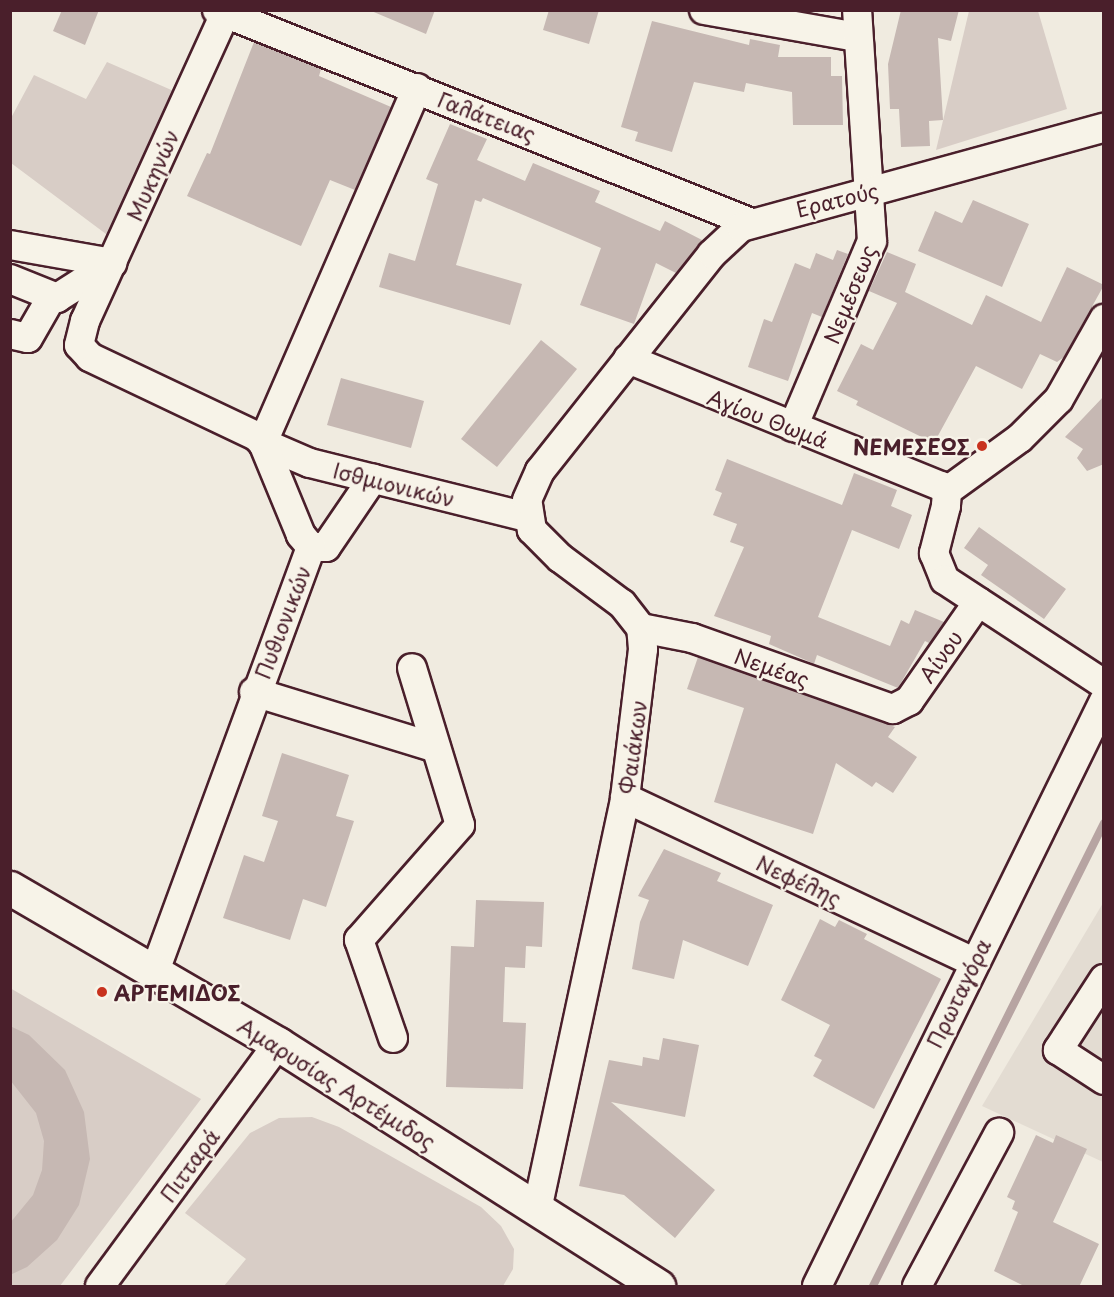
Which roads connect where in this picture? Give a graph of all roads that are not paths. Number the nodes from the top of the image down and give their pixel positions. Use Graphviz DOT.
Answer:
graph roads {
  1 [pos="704,10"];
  2 [pos="221,12"];
  3 [pos="857,24"];
  4 [pos="417,88"];
  5 [pos="1104,128"];
  6 [pos="871,191"];
  7 [pos="749,222"];
  8 [pos="10,245"];
  9 [pos="112,263"];
  10 [pos="10,279"];
  11 [pos="51,298"];
  12 [pos="1104,319"];
  13 [pos="10,334"];
  14 [pos="79,345"];
  15 [pos="628,359"];
  16 [pos="793,427"];
  17 [pos="263,443"];
  18 [pos="373,478"];
  19 [pos="947,491"];
  20 [pos="527,517"];
  21 [pos="311,547"];
  22 [pos="978,602"];
  23 [pos="641,628"];
  24 [pos="412,668"];
  25 [pos="1104,684"];
  26 [pos="254,692"];
  27 [pos="1104,701"];
  28 [pos="902,708"];
  29 [pos="436,748"];
  30 [pos="626,798"];
  31 [pos="10,888"];
  32 [pos="973,962"];
  33 [pos="155,971"];
  34 [pos="1104,979"];
  35 [pos="393,1038"];
  36 [pos="278,1044"];
  37 [pos="1104,1080"];
  38 [pos="999,1133"];
  39 [pos="537,1210"];
  40 [pos="639,1282"];
  41 [pos="100,1287"];
  42 [pos="817,1287"];
  43 [pos="917,1287"];
  1 -- 3 [label="street"];
  2 -- 4 [label="street, Γαλάτειας"];
  2 -- 9 [label="street, Μυκηνών"];
  3 -- 6 [label="street, Νεμέσεως"];
  4 -- 7 [label="street, Γαλάτειας"];
  4 -- 17 [label="street"];
  5 -- 6 [label="street, Ερατούς"];
  6 -- 7 [label="street, Ερατούς"];
  6 -- 16 [label="street, Νεμέσεως"];
  7 -- 15 [label="street, Ερατούς"];
  8 -- 9 [label="street"];
  9 -- 11 [label="street"];
  9 -- 14 [label="street, Μυκηνών"];
  10 -- 11 [label="street"];
  11 -- 13 [label="street"];
  12 -- 19 [label="street"];
  14 -- 17 [label="street, Πυθιονικών"];
  15 -- 16 [label="street, Αγίου Θωμά"];
  15 -- 20 [label="street"];
  16 -- 19 [label="street, Αγίου Θωμά"];
  17 -- 18 [label="street, Ισθμιονικών"];
  17 -- 21 [label="street, Πυθιονικών"];
  18 -- 20 [label="street, Ισθμιονικών"];
  18 -- 21 [label="street"];
  19 -- 22 [label="street"];
  20 -- 23 [label="street"];
  21 -- 26 [label="street, Πυθιονικών"];
  22 -- 25 [label="street"];
  22 -- 28 [label="street, Αίνου"];
  23 -- 28 [label="street, Νεμέας"];
  23 -- 30 [label="street, Φαιάκων"];
  24 -- 29 [label="street"];
  26 -- 29 [label="street"];
  26 -- 33 [label="street, Πυθιονικών"];
  27 -- 32 [label="street, Πρωταγόρα"];
  29 -- 35 [label="street"];
  30 -- 32 [label="street, Νεφέλης"];
  30 -- 39 [label="street, Φαιάκων"];
  31 -- 33 [label="main road, Αμαρυσίας Αρτέμιδος"];
  32 -- 42 [label="street, Πρωταγόρα"];
  33 -- 36 [label="main road, Αμαρυσίας Αρτέμιδος"];
  34 -- 37 [label="street"];
  36 -- 39 [label="main road, Αμαρυσίας Αρτέμιδος"];
  36 -- 41 [label="street, Πιτταρά"];
  38 -- 43 [label="street"];
  39 -- 40 [label="main road, Αμαρυσίας Αρτέμιδος"];
}
